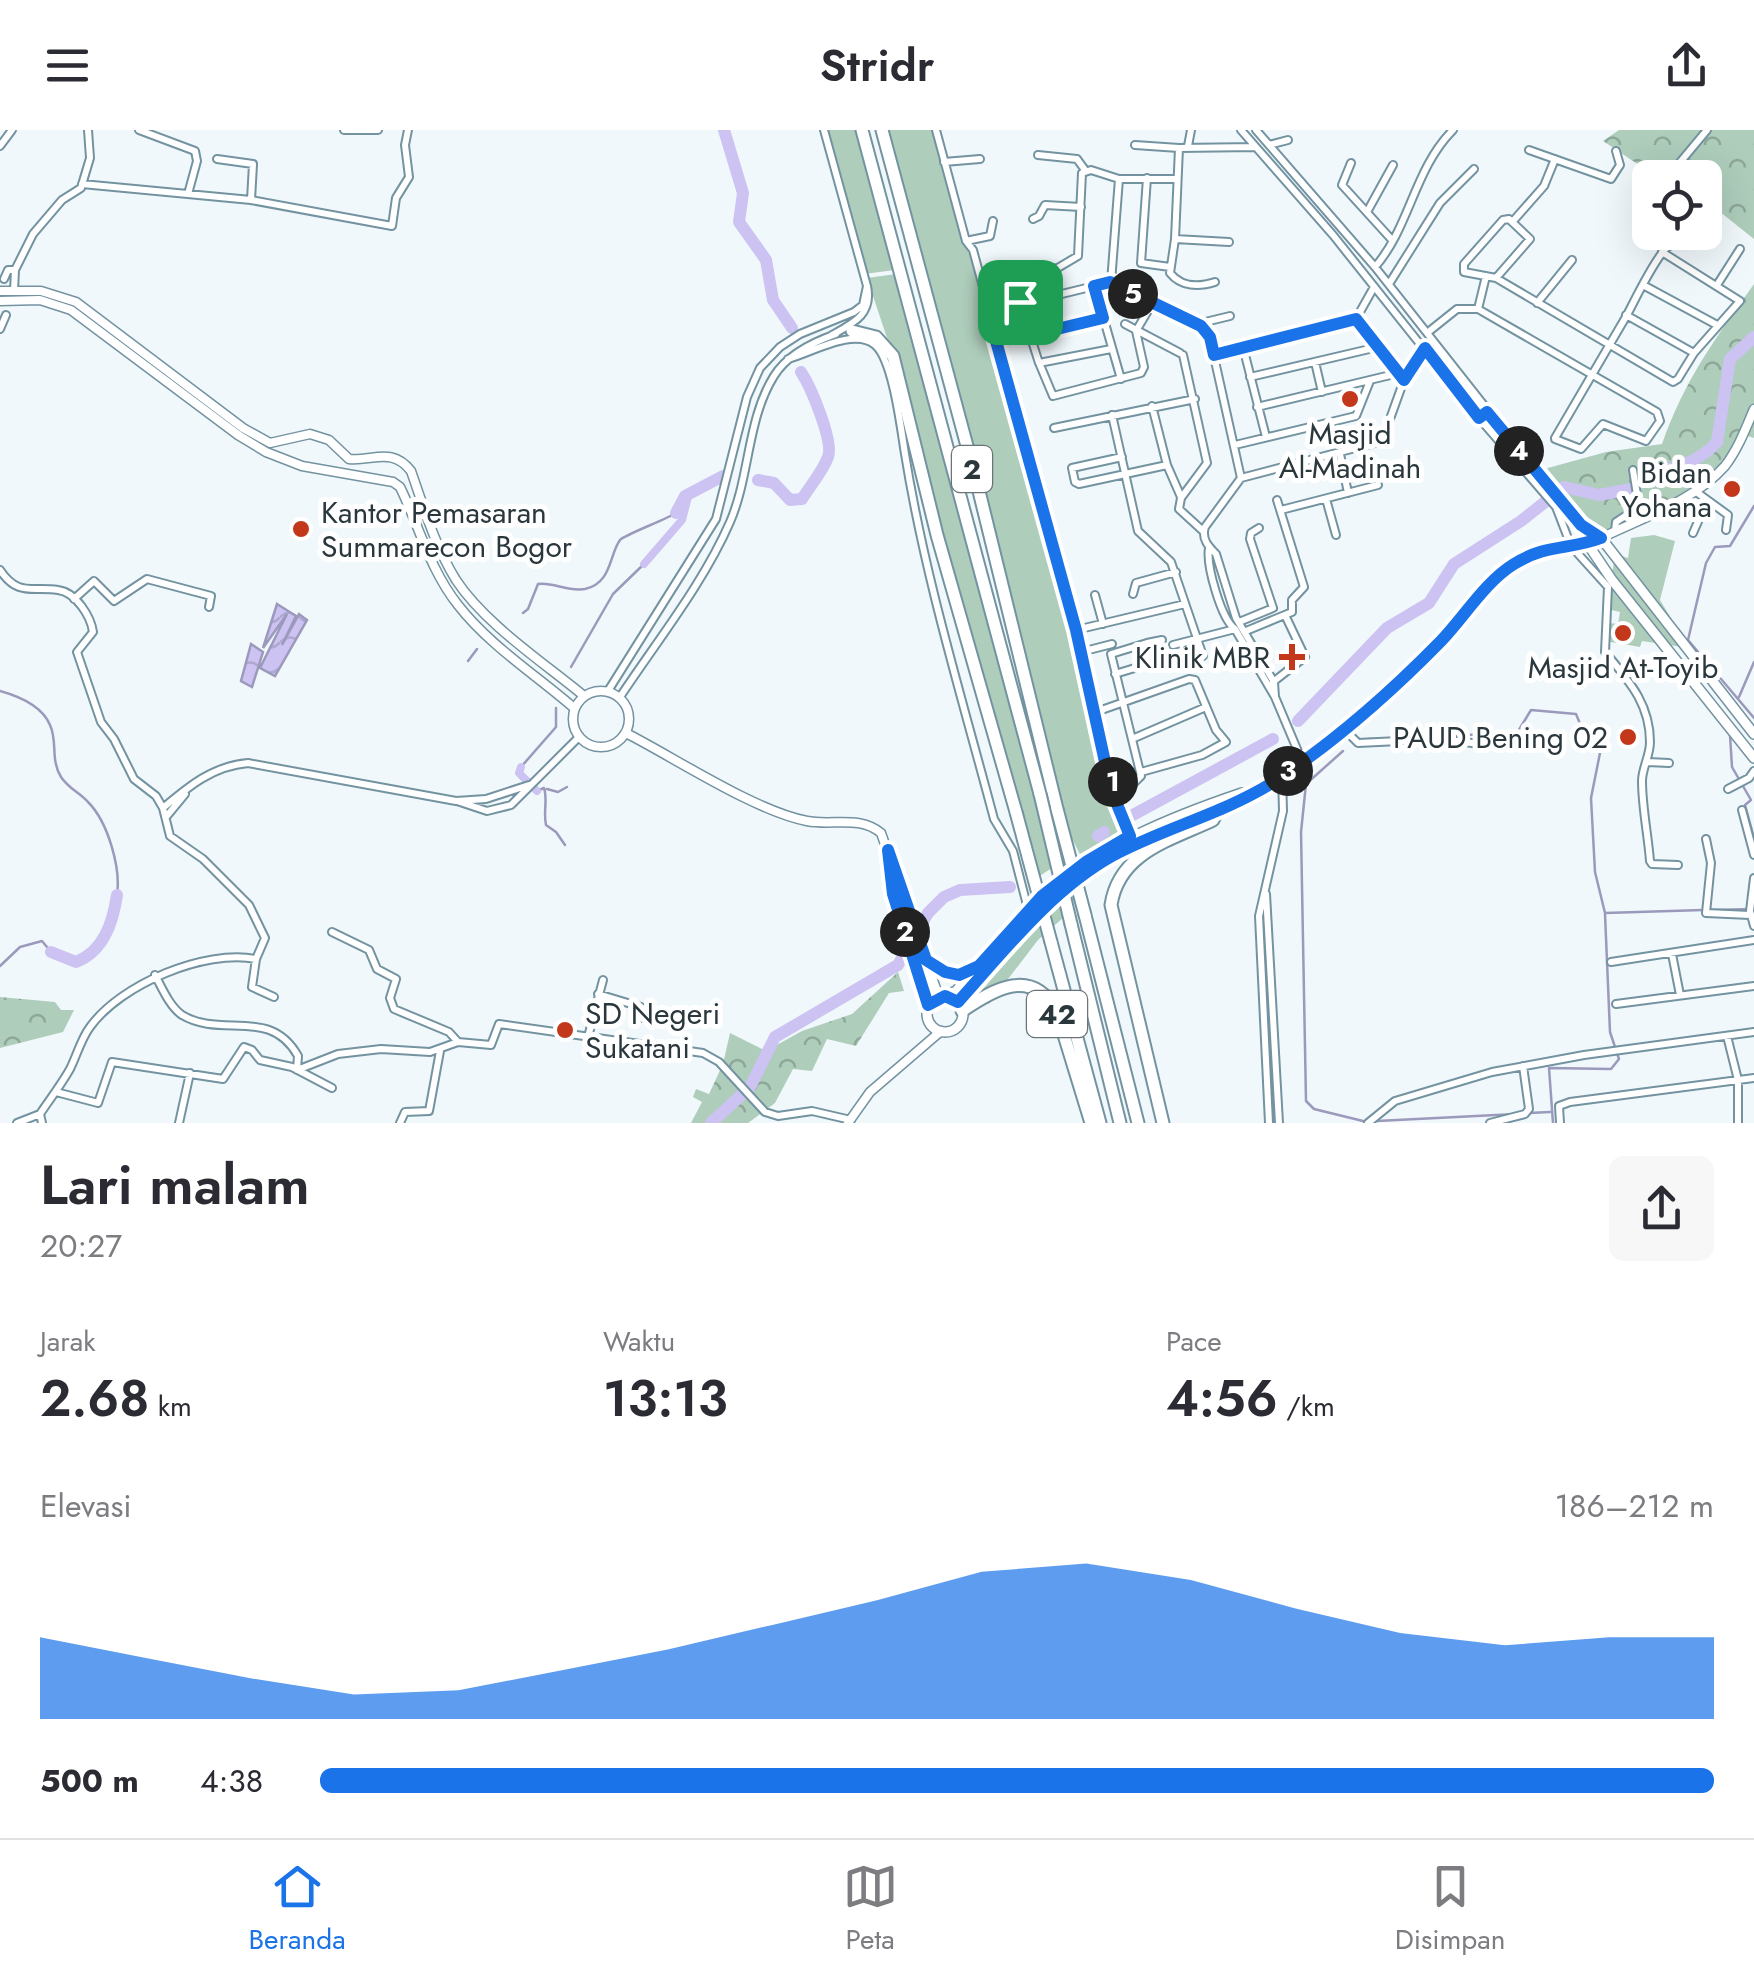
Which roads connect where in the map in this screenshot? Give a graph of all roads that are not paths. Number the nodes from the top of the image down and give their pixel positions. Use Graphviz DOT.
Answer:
graph roads {
  1 [pos="12,130"];
  2 [pos="88,130"];
  3 [pos="138,130"];
  4 [pos="344,130"];
  5 [pos="378,130"];
  6 [pos="408,130"];
  7 [pos="824,130"];
  8 [pos="862,130"];
  9 [pos="882,130"];
  10 [pos="936,130"];
  11 [pos="1191,130"];
  12 [pos="1241,130"];
  13 [pos="1256,130"];
  14 [pos="1453,130"];
  15 [pos="1706,130"];
  16 [pos="1288,140"];
  17 [pos="1269,144"];
  18 [pos="1135,145"];
  19 [pos="0,146"];
  20 [pos="1183,147"];
  21 [pos="1256,148"];
  22 [pos="1529,150"];
  23 [pos="1616,152"];
  24 [pos="1038,155"];
  25 [pos="217,159"];
  26 [pos="980,159"];
  27 [pos="1555,159"];
  28 [pos="1682,160"];
  29 [pos="944,162"];
  30 [pos="1351,163"];
  31 [pos="1393,165"];
  32 [pos="1474,169"];
  33 [pos="1085,170"];
  34 [pos="1147,178"];
  35 [pos="1118,179"];
  36 [pos="1176,179"];
  37 [pos="82,184"];
  38 [pos="188,194"];
  39 [pos="251,200"];
  40 [pos="1081,207"];
  41 [pos="1366,212"];
  42 [pos="1032,218"];
  43 [pos="1514,220"];
  44 [pos="993,221"];
  45 [pos="1342,228"];
  46 [pos="1333,235"];
  47 [pos="1175,239"];
  48 [pos="1392,240"];
  49 [pos="966,241"];
  50 [pos="1229,242"];
  51 [pos="1740,249"];
  52 [pos="1662,252"];
  53 [pos="1572,260"];
  54 [pos="1170,267"];
  55 [pos="1375,267"];
  56 [pos="16,270"];
  57 [pos="1486,276"];
  58 [pos="1496,278"];
  59 [pos="4,279"];
  60 [pos="1110,282"];
  61 [pos="1215,282"];
  62 [pos="1388,284"];
  63 [pos="1643,285"];
  64 [pos="1716,285"];
  65 [pos="867,286"];
  66 [pos="1094,286"];
  67 [pos="1374,287"];
  68 [pos="14,290"];
  69 [pos="0,292"];
  70 [pos="0,301"];
  71 [pos="1020,302"];
  72 [pos="1537,303"];
  73 [pos="1152,304"];
  74 [pos="1478,309"];
  75 [pos="988,312"];
  76 [pos="6,315"];
  77 [pos="1626,315"];
  78 [pos="1230,316"];
  79 [pos="1103,318"];
  80 [pos="1356,319"];
  81 [pos="1126,324"];
  82 [pos="1196,324"];
  83 [pos="1717,326"];
  84 [pos="0,329"];
  85 [pos="852,331"];
  86 [pos="1136,332"];
  87 [pos="1427,333"];
  88 [pos="832,335"];
  89 [pos="1032,335"];
  90 [pos="1610,344"];
  91 [pos="1243,347"];
  92 [pos="1378,347"];
  93 [pos="1425,348"];
  94 [pos="1111,349"];
  95 [pos="1694,353"];
  96 [pos="1214,355"];
  97 [pos="788,359"];
  98 [pos="1315,362"];
  99 [pos="1040,363"];
  100 [pos="1592,374"];
  101 [pos="1250,377"];
  102 [pos="1402,377"];
  103 [pos="1121,379"];
  104 [pos="1370,381"];
  105 [pos="1322,392"];
  106 [pos="1195,400"];
  107 [pos="1152,406"];
  108 [pos="1257,407"];
  109 [pos="1754,409"];
  110 [pos="1487,412"];
  111 [pos="1112,414"];
  112 [pos="1479,418"];
  113 [pos="740,426"];
  114 [pos="1054,428"];
  115 [pos="756,429"];
  116 [pos="1266,437"];
  117 [pos="1236,445"];
  118 [pos="268,448"];
  119 [pos="1340,454"];
  120 [pos="344,457"];
  121 [pos="1122,457"];
  122 [pos="1167,464"];
  123 [pos="1633,470"];
  124 [pos="1126,472"];
  125 [pos="336,474"];
  126 [pos="1242,478"];
  127 [pos="1378,485"];
  128 [pos="1545,488"];
  129 [pos="1694,490"];
  130 [pos="1348,494"];
  131 [pos="1181,498"];
  132 [pos="1326,499"];
  133 [pos="1277,500"];
  134 [pos="1707,501"];
  135 [pos="1559,505"];
  136 [pos="1281,510"];
  137 [pos="1259,528"];
  138 [pos="1726,530"];
  139 [pos="1615,531"];
  140 [pos="1204,532"];
  141 [pos="1694,533"];
  142 [pos="1336,535"];
  143 [pos="1601,538"];
  144 [pos="1587,543"];
  145 [pos="1571,546"];
  146 [pos="0,570"];
  147 [pos="1176,572"];
  148 [pos="1610,584"];
  149 [pos="1133,594"];
  150 [pos="1095,595"];
  151 [pos="74,598"];
  152 [pos="1185,604"];
  153 [pos="208,607"];
  154 [pos="1285,615"];
  155 [pos="1103,624"];
  156 [pos="1241,627"];
  157 [pos="1076,630"];
  158 [pos="1196,639"];
  159 [pos="1162,640"];
  160 [pos="1147,643"];
  161 [pos="1112,644"];
  162 [pos="1173,645"];
  163 [pos="1082,652"];
  164 [pos="1203,656"];
  165 [pos="1115,674"];
  166 [pos="1271,683"];
  167 [pos="608,691"];
  168 [pos="584,696"];
  169 [pos="620,697"];
  170 [pos="1123,705"];
  171 [pos="1206,707"];
  172 [pos="574,708"];
  173 [pos="1093,713"];
  174 [pos="1343,728"];
  175 [pos="626,733"];
  176 [pos="1754,734"];
  177 [pos="579,737"];
  178 [pos="1132,739"];
  179 [pos="1512,741"];
  180 [pos="1299,757"];
  181 [pos="1754,758"];
  182 [pos="1648,762"];
  183 [pos="1669,763"];
  184 [pos="1140,772"];
  185 [pos="1752,774"];
  186 [pos="1282,775"];
  187 [pos="196,781"];
  188 [pos="529,785"];
  189 [pos="1114,789"];
  190 [pos="1728,789"];
  191 [pos="499,795"];
  192 [pos="456,801"];
  193 [pos="1215,807"];
  194 [pos="163,808"];
  195 [pos="502,809"];
  196 [pos="1742,810"];
  197 [pos="166,817"];
  198 [pos="1128,833"];
  199 [pos="1706,838"];
  200 [pos="888,850"];
  201 [pos="1754,855"];
  202 [pos="1678,865"];
  203 [pos="1754,878"];
  204 [pos="1754,891"];
  205 [pos="1266,893"];
  206 [pos="1028,909"];
  207 [pos="1751,911"];
  208 [pos="1754,926"];
  209 [pos="332,932"];
  210 [pos="1754,940"];
  211 [pos="1672,954"];
  212 [pos="925,956"];
  213 [pos="256,958"];
  214 [pos="1611,962"];
  215 [pos="979,966"];
  216 [pos="155,975"];
  217 [pos="604,980"];
  218 [pos="1754,986"];
  219 [pos="598,994"];
  220 [pos="1680,995"];
  221 [pos="274,996"];
  222 [pos="942,997"];
  223 [pos="1616,1004"];
  224 [pos="928,1005"];
  225 [pos="960,1007"];
  226 [pos="643,1018"];
  227 [pos="941,1031"];
  228 [pos="1754,1032"];
  229 [pos="1727,1036"];
  230 [pos="588,1037"];
  231 [pos="458,1042"];
  232 [pos="440,1051"];
  233 [pos="1523,1066"];
  234 [pos="298,1070"];
  235 [pos="190,1073"];
  236 [pos="1754,1078"];
  237 [pos="1738,1080"];
  238 [pos="332,1088"];
  239 [pos="56,1092"];
  240 [pos="40,1114"];
  241 [pos="850,1121"];
  242 [pos="17,1123"];
  243 [pos="42,1123"];
  244 [pos="179,1123"];
  245 [pos="400,1123"];
  246 [pos="1091,1123"];
  247 [pos="1100,1123"];
  248 [pos="1120,1123"];
  249 [pos="1138,1123"];
  250 [pos="1162,1123"];
  251 [pos="1269,1123"];
  252 [pos="1279,1123"];
  253 [pos="1368,1123"];
  254 [pos="1490,1123"];
  255 [pos="1560,1123"];
  256 [pos="1736,1123"];
  1 -- 19 [label="street"];
  2 -- 37 [label="street"];
  3 -- 38 [label="street"];
  4 -- 5 [label="street"];
  6 -- 39 [label="street"];
  7 -- 65 [label="street"];
  8 -- 248 [label="highway, 2, bridge"];
  9 -- 249 [label="highway, 2, bridge"];
  10 -- 29 [label="street"];
  11 -- 20 [label="street"];
  12 -- 21 [label="street"];
  13 -- 17 [label="street"];
  14 -- 48 [label="street"];
  15 -- 28 [label="street"];
  16 -- 17 [label="street"];
  17 -- 45 [label="street"];
  18 -- 20 [label="street"];
  20 -- 21 [label="street"];
  20 -- 36 [label="street"];
  21 -- 46 [label="street"];
  22 -- 27 [label="street"];
  23 -- 27 [label="street"];
  24 -- 33 [label="street"];
  25 -- 39 [label="street"];
  26 -- 29 [label="street"];
  27 -- 43 [label="street"];
  29 -- 49 [label="street"];
  30 -- 41 [label="street"];
  31 -- 41 [label="street"];
  32 -- 62 [label="street"];
  33 -- 35 [label="street"];
  33 -- 40 [label="street"];
  34 -- 35 [label="street"];
  34 -- 36 [label="street"];
  34 -- 54 [label="street"];
  35 -- 60 [label="street"];
  36 -- 47 [label="street"];
  37 -- 38 [label="street"];
  37 -- 56 [label="street"];
  38 -- 39 [label="street"];
  40 -- 42 [label="street"];
  40 -- 71 [label="street"];
  41 -- 48 [label="street"];
  43 -- 57 [label="street"];
  43 -- 58 [label="street"];
  44 -- 49 [label="street"];
  45 -- 46 [label="street"];
  45 -- 55 [label="street"];
  46 -- 67 [label="street"];
  47 -- 50 [label="street"];
  47 -- 54 [label="street"];
  48 -- 55 [label="street"];
  49 -- 75 [label="street"];
  51 -- 64 [label="street"];
  52 -- 63 [label="street"];
  52 -- 64 [label="street"];
  53 -- 72 [label="street"];
  54 -- 61 [label="street"];
  55 -- 62 [label="street"];
  56 -- 59 [label="street"];
  56 -- 68 [label="street"];
  57 -- 58 [label="street"];
  57 -- 74 [label="street"];
  58 -- 72 [label="street"];
  60 -- 66 [label="street"];
  60 -- 73 [label="street"];
  62 -- 87 [label="street"];
  63 -- 77 [label="street"];
  63 -- 83 [label="street"];
  64 -- 83 [label="street"];
  65 -- 88 [label="street"];
  65 -- 113 [label="street"];
  66 -- 71 [label="street"];
  66 -- 79 [label="street"];
  67 -- 80 [label="street"];
  67 -- 93 [label="street"];
  68 -- 69 [label="street"];
  68 -- 118 [label="street"];
  70 -- 118 [label="street"];
  71 -- 75 [label="street"];
  71 -- 89 [label="street"];
  72 -- 90 [label="street"];
  73 -- 82 [label="street"];
  73 -- 86 [label="street"];
  74 -- 87 [label="street"];
  74 -- 100 [label="street"];
  75 -- 157 [label="street"];
  76 -- 84 [label="street"];
  77 -- 90 [label="street"];
  77 -- 95 [label="street"];
  78 -- 82 [label="street"];
  79 -- 89 [label="street"];
  79 -- 94 [label="street"];
  80 -- 91 [label="street"];
  80 -- 92 [label="street"];
  81 -- 86 [label="street"];
  82 -- 96 [label="street"];
  83 -- 95 [label="street"];
  85 -- 88 [label="street"];
  85 -- 247 [label="highway, 42, bridge"];
  86 -- 103 [label="street"];
  86 -- 106 [label="street"];
  87 -- 110 [label="street"];
  88 -- 97 [label="street"];
  89 -- 99 [label="street"];
  90 -- 95 [label="street"];
  90 -- 100 [label="street"];
  91 -- 96 [label="street"];
  91 -- 101 [label="street"];
  92 -- 98 [label="street"];
  92 -- 102 [label="street"];
  93 -- 102 [label="street"];
  93 -- 112 [label="street"];
  94 -- 99 [label="street"];
  94 -- 103 [label="street"];
  96 -- 117 [label="street"];
  97 -- 115 [label="street"];
  97 -- 206 [label="street"];
  98 -- 101 [label="street"];
  98 -- 105 [label="street"];
  99 -- 103 [label="street"];
  100 -- 100 [label="street"];
  101 -- 108 [label="street"];
  102 -- 104 [label="street"];
  102 -- 119 [label="street"];
  104 -- 105 [label="street"];
  104 -- 116 [label="street"];
  105 -- 108 [label="street"];
  106 -- 107 [label="street"];
  106 -- 131 [label="street"];
  107 -- 111 [label="street"];
  107 -- 122 [label="street"];
  108 -- 116 [label="street"];
  109 -- 129 [label="street"];
  110 -- 112 [label="street"];
  110 -- 128 [label="street"];
  111 -- 114 [label="street"];
  111 -- 121 [label="street"];
  112 -- 128 [label="street"];
  113 -- 115 [label="street"];
  113 -- 167 [label="street"];
  115 -- 169 [label="street"];
  116 -- 117 [label="street"];
  117 -- 126 [label="street"];
  118 -- 120 [label="street"];
  118 -- 125 [label="street"];
  119 -- 126 [label="street"];
  119 -- 130 [label="street"];
  120 -- 125 [label="street"];
  120 -- 168 [label="street"];
  121 -- 124 [label="street"];
  121 -- 124 [label="street"];
  122 -- 124 [label="street"];
  122 -- 131 [label="street"];
  123 -- 139 [label="street"];
  124 -- 147 [label="street"];
  125 -- 172 [label="street"];
  126 -- 140 [label="street"];
  127 -- 130 [label="street"];
  128 -- 135 [label="street"];
  129 -- 134 [label="street"];
  129 -- 139 [label="street"];
  130 -- 132 [label="street"];
  131 -- 140 [label="street"];
  132 -- 136 [label="street"];
  132 -- 142 [label="street"];
  133 -- 136 [label="street"];
  134 -- 138 [label="street"];
  134 -- 141 [label="street"];
  135 -- 143 [label="street"];
  135 -- 145 [label="street"];
  136 -- 154 [label="street"];
  137 -- 156 [label="street"];
  139 -- 143 [label="street"];
  140 -- 156 [label="street"];
  143 -- 144 [label="main road"];
  143 -- 176 [label="main road"];
  144 -- 145 [label="main road"];
  144 -- 148 [label="main road"];
  145 -- 148 [label="street"];
  145 -- 174 [label="main road"];
  146 -- 151 [label="street"];
  147 -- 149 [label="street"];
  147 -- 152 [label="street"];
  148 -- 181 [label="main road"];
  148 -- 182 [label="street"];
  150 -- 155 [label="street"];
  151 -- 153 [label="street"];
  151 -- 194 [label="street"];
  152 -- 155 [label="street"];
  152 -- 158 [label="street"];
  154 -- 156 [label="street"];
  154 -- 166 [label="street"];
  155 -- 157 [label="street"];
  156 -- 158 [label="street"];
  156 -- 166 [label="street"];
  157 -- 163 [label="street"];
  158 -- 162 [label="street"];
  158 -- 164 [label="street"];
  159 -- 160 [label="street"];
  160 -- 165 [label="street"];
  160 -- 165 [label="street"];
  161 -- 163 [label="street"];
  163 -- 173 [label="street"];
  165 -- 170 [label="street"];
  166 -- 180 [label="street"];
  167 -- 168 [label="street"];
  167 -- 169 [label="street"];
  168 -- 172 [label="street"];
  169 -- 175 [label="street"];
  170 -- 171 [label="street"];
  170 -- 173 [label="street"];
  170 -- 178 [label="street"];
  171 -- 178 [label="street"];
  171 -- 184 [label="street"];
  172 -- 177 [label="street"];
  173 -- 189 [label="street"];
  174 -- 179 [label="street"];
  174 -- 180 [label="main road"];
  175 -- 177 [label="street"];
  175 -- 200 [label="street"];
  177 -- 188 [label="street"];
  178 -- 184 [label="street"];
  180 -- 186 [label="main road"];
  182 -- 183 [label="street"];
  182 -- 202 [label="street"];
  184 -- 189 [label="street"];
  185 -- 190 [label="street"];
  186 -- 193 [label="main road"];
  186 -- 205 [label="street"];
  187 -- 192 [label="street"];
  187 -- 194 [label="street"];
  187 -- 197 [label="street"];
  188 -- 191 [label="street"];
  188 -- 195 [label="street"];
  189 -- 198 [label="street"];
  191 -- 192 [label="street"];
  191 -- 195 [label="street"];
  192 -- 195 [label="street"];
  193 -- 198 [label="main road"];
  193 -- 225 [label="main road"];
  193 -- 250 [label="highway"];
  194 -- 197 [label="street"];
  196 -- 201 [label="street"];
  197 -- 213 [label="street"];
  198 -- 206 [label="main road"];
  199 -- 207 [label="street"];
  200 -- 212 [label="street"];
  200 -- 224 [label="street"];
  203 -- 204 [label="street"];
  204 -- 207 [label="street"];
  205 -- 251 [label="street"];
  205 -- 252 [label="street"];
  206 -- 215 [label="main road"];
  207 -- 208 [label="street"];
  209 -- 231 [label="street"];
  210 -- 211 [label="street"];
  211 -- 214 [label="street"];
  211 -- 220 [label="street"];
  212 -- 215 [label="main road"];
  212 -- 222 [label="street"];
  213 -- 216 [label="street"];
  213 -- 221 [label="street"];
  215 -- 222 [label="main road"];
  216 -- 234 [label="street"];
  216 -- 239 [label="street"];
  217 -- 219 [label="street"];
  218 -- 220 [label="street"];
  219 -- 226 [label="street"];
  219 -- 230 [label="street"];
  220 -- 223 [label="street"];
  222 -- 224 [label="main road"];
  222 -- 225 [label="main road"];
  224 -- 227 [label="main road"];
  225 -- 227 [label="main road"];
  225 -- 246 [label="highway, 42"];
  227 -- 241 [label="street"];
  228 -- 229 [label="street"];
  229 -- 233 [label="street"];
  229 -- 237 [label="street"];
  230 -- 231 [label="street"];
  230 -- 241 [label="street"];
  231 -- 232 [label="street"];
  232 -- 234 [label="street"];
  232 -- 245 [label="street"];
  233 -- 253 [label="street"];
  233 -- 254 [label="street"];
  234 -- 235 [label="street"];
  234 -- 238 [label="street"];
  235 -- 239 [label="street"];
  235 -- 244 [label="street"];
  236 -- 237 [label="street"];
  237 -- 255 [label="street"];
  237 -- 256 [label="street"];
  239 -- 240 [label="street"];
  240 -- 242 [label="street"];
  240 -- 243 [label="street"];
}
